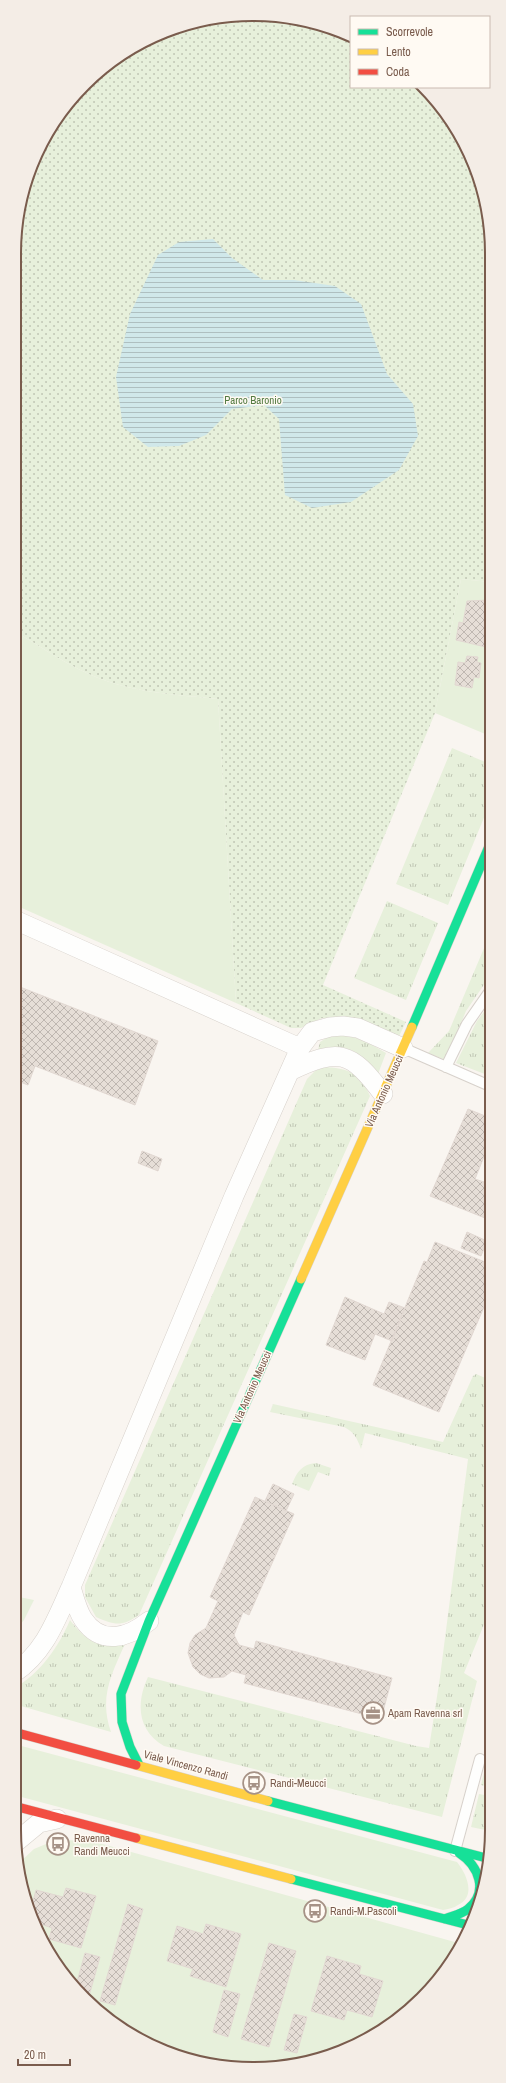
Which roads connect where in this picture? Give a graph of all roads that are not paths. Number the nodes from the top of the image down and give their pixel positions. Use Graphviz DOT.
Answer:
graph roads {
  1 [pos="485,856"];
  2 [pos="21,923"];
  3 [pos="485,998"];
  4 [pos="300,1048"];
  5 [pos="403,1048"];
  6 [pos="446,1067"];
  7 [pos="290,1071"];
  8 [pos="485,1084"];
  9 [pos="382,1094"];
  10 [pos="71,1587"];
  11 [pos="149,1621"];
  12 [pos="21,1667"];
  13 [pos="21,1734"];
  14 [pos="480,1759"];
  15 [pos="139,1765"];
  16 [pos="21,1808"];
  17 [pos="57,1819"];
  18 [pos="21,1838"];
  19 [pos="457,1852"];
  20 [pos="483,1858"];
  21 [pos="480,1878"];
  22 [pos="474,1902"];
  23 [pos="445,1919"];
  24 [pos="465,1924"];
  1 -- 5 [label="street"];
  2 -- 4 [label="street"];
  3 -- 6 [label="lane"];
  4 -- 5 [label="street, Via Antonio Meucci"];
  4 -- 7 [label="street, Via Antonio Meucci"];
  5 -- 6 [label="lane"];
  5 -- 9 [label="street, Via Antonio Meucci"];
  6 -- 8 [label="lane"];
  7 -- 9 [label="street"];
  7 -- 10 [label="street, Via Antonio Meucci"];
  9 -- 11 [label="street, Via Antonio Meucci"];
  10 -- 11 [label="street"];
  10 -- 12 [label="street, Via Antonio Meucci"];
  11 -- 15 [label="street, Via Antonio Meucci"];
  13 -- 15 [label="street, Viale Vincenzo Randi"];
  14 -- 19 [label="lane"];
  15 -- 19 [label="street, Viale Vincenzo Randi"];
  16 -- 17 [label="street"];
  17 -- 18 [label="street"];
  17 -- 23 [label="street"];
  19 -- 20 [label="street, Viale Vincenzo Randi"];
  19 -- 21 [label="street"];
  22 -- 23 [label="street"];
  23 -- 24 [label="street"];
}
